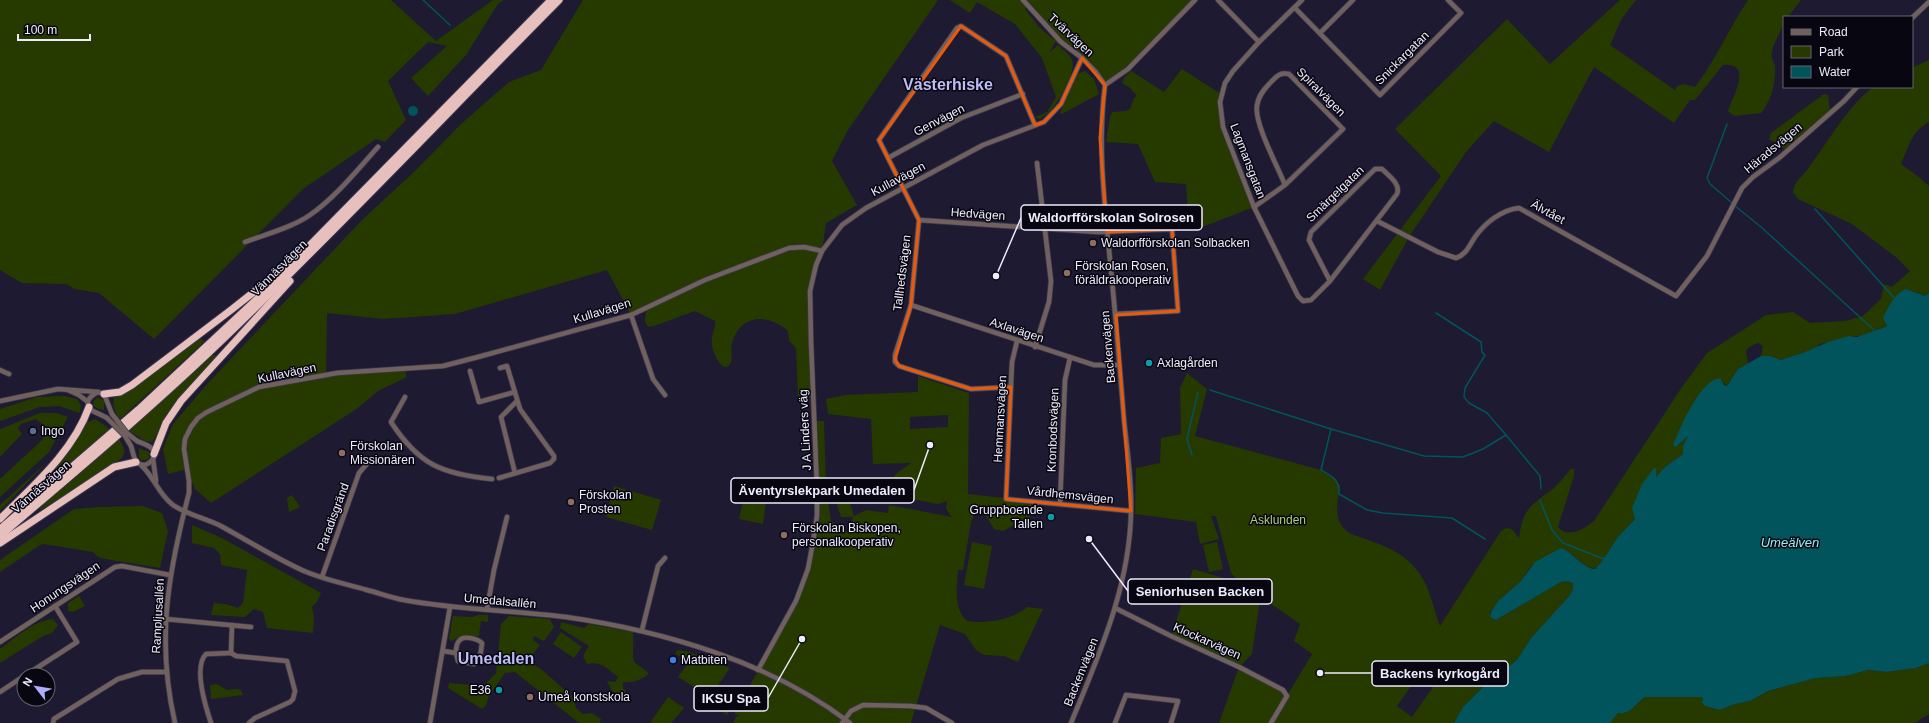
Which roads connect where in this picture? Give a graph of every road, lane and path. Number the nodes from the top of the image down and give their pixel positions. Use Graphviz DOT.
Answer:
graph roads {
  1 [pos="552,0"];
  2 [pos="559,0"];
  3 [pos="1195,0"];
  4 [pos="1218,0"];
  5 [pos="1302,0"];
  6 [pos="1353,0"];
  7 [pos="1448,0"];
  8 [pos="1026,1"];
  9 [pos="1929,2"];
  10 [pos="1294,8"];
  11 [pos="1913,17"];
  12 [pos="1320,33"];
  13 [pos="1259,42"];
  14 [pos="1082,58"];
  15 [pos="1105,85"];
  16 [pos="1856,88"];
  17 [pos="1023,94"];
  18 [pos="1035,125"];
  19 [pos="378,147"];
  20 [pos="888,158"];
  21 [pos="1037,163"];
  22 [pos="1285,185"];
  23 [pos="903,188"];
  24 [pos="1254,207"];
  25 [pos="919,220"];
  26 [pos="1377,220"];
  27 [pos="1045,228"];
  28 [pos="1108,232"];
  29 [pos="245,242"];
  30 [pos="321,242"];
  31 [pos="822,251"];
  32 [pos="297,259"];
  33 [pos="1330,281"];
  34 [pos="1676,296"];
  35 [pos="1302,301"];
  36 [pos="911,305"];
  37 [pos="1116,314"];
  38 [pos="631,315"];
  39 [pos="1018,341"];
  40 [pos="1035,347"];
  41 [pos="1070,358"];
  42 [pos="1120,364"];
  43 [pos="500,368"];
  44 [pos="0,370"];
  45 [pos="470,371"];
  46 [pos="9,374"];
  47 [pos="1011,387"];
  48 [pos="66,389"];
  49 [pos="515,392"];
  50 [pos="101,393"];
  51 [pos="665,395"];
  52 [pos="405,397"];
  53 [pos="517,401"];
  54 [pos="1,402"];
  55 [pos="88,405"];
  56 [pos="154,456"];
  57 [pos="139,464"];
  58 [pos="366,465"];
  59 [pos="515,473"];
  60 [pos="499,478"];
  61 [pos="492,479"];
  62 [pos="157,485"];
  63 [pos="1006,499"];
  64 [pos="1060,504"];
  65 [pos="184,510"];
  66 [pos="1132,511"];
  67 [pos="508,517"];
  68 [pos="0,519"];
  69 [pos="0,529"];
  70 [pos="0,536"];
  71 [pos="0,544"];
  72 [pos="665,558"];
  73 [pos="170,575"];
  74 [pos="322,577"];
  75 [pos="55,606"];
  76 [pos="450,607"];
  77 [pos="1115,608"];
  78 [pos="487,609"];
  79 [pos="166,619"];
  80 [pos="232,625"];
  81 [pos="251,627"];
  82 [pos="642,630"];
  83 [pos="0,642"];
  84 [pos="443,651"];
  85 [pos="231,653"];
  86 [pos="456,653"];
  87 [pos="39,667"];
  88 [pos="758,670"];
  89 [pos="166,672"];
  90 [pos="16,682"];
  91 [pos="0,692"];
  92 [pos="843,721"];
  93 [pos="54,723"];
  94 [pos="176,723"];
  95 [pos="211,723"];
  96 [pos="249,723"];
  97 [pos="430,723"];
  98 [pos="850,723"];
  99 [pos="952,723"];
  100 [pos="1071,723"];
  101 [pos="1115,723"];
  102 [pos="1171,723"];
  103 [pos="1271,723"];
  1 -- 32 [label="highway, Vännäsvägen"];
  2 -- 30 [label="highway, Vännäsvägen"];
  3 -- 15 [label="street"];
  4 -- 13 [label="street"];
  5 -- 10 [label="street, Lagmansgatan"];
  6 -- 12 [label="street"];
  7 -- 12 [label="street, Snickargatan"];
  8 -- 14 [label="street, Tvärvägen"];
  9 -- 11 [label="street"];
  10 -- 12 [label="street, Snickargatan"];
  10 -- 13 [label="street, Lagmansgatan"];
  13 -- 24 [label="street, Lagmansgatan"];
  14 -- 15 [label="street, Tvärvägen"];
  14 -- 18 [label="street, Kullavägen"];
  15 -- 28 [label="street, Backenvägen"];
  16 -- 34 [label="street, Häradsvägen"];
  17 -- 18 [label="street"];
  17 -- 20 [label="street, Genvägen"];
  17 -- 20 [label="street, Tallhedsvägen"];
  18 -- 23 [label="street, Kullavägen"];
  19 -- 29 [label="street"];
  20 -- 23 [label="street, Tallhedsvägen"];
  21 -- 27 [label="street"];
  22 -- 22 [label="street, Spiralvägen"];
  22 -- 24 [label="street, Spiralvägen"];
  23 -- 25 [label="street, Tallhedsvägen"];
  23 -- 31 [label="street, Kullavägen"];
  24 -- 35 [label="street, Lagmansgatan"];
  25 -- 27 [label="street, Hedvägen"];
  25 -- 36 [label="street, Tallhedsvägen"];
  26 -- 33 [label="street, Smärgelgatan"];
  26 -- 33 [label="street, Smärgelgatan"];
  26 -- 34 [label="street, Älvtået"];
  27 -- 28 [label="street, Hedvägen"];
  27 -- 40 [label="street"];
  28 -- 37 [label="street, Backenvägen"];
  28 -- 37 [label="street, Hedvägen"];
  30 -- 56 [label="highway"];
  30 -- 70 [label="highway, Vännäsvägen"];
  31 -- 38 [label="street, Kullavägen"];
  31 -- 88 [label="street, J A Linders väg"];
  32 -- 50 [label="highway"];
  32 -- 69 [label="highway, Vännäsvägen"];
  33 -- 35 [label="street, Smärgelgatan"];
  36 -- 39 [label="street, Axlavägen"];
  36 -- 47 [label="street, Tallhedsvägen"];
  37 -- 42 [label="street, Backenvägen"];
  38 -- 51 [label="street"];
  38 -- 65 [label="street, Kullavägen"];
  39 -- 40 [label="street, Axlavägen"];
  39 -- 47 [label="street, Hemmansvägen"];
  40 -- 41 [label="street, Axlavägen"];
  41 -- 42 [label="street, Axlavägen"];
  41 -- 64 [label="street, Kronbodsvägen"];
  42 -- 66 [label="street, Backenvägen"];
  43 -- 49 [label="street"];
  44 -- 46 [label="street"];
  45 -- 49 [label="street"];
  47 -- 63 [label="street, Hemmansvägen"];
  48 -- 50 [label="street"];
  48 -- 54 [label="street"];
  48 -- 55 [label="street"];
  49 -- 53 [label="street"];
  50 -- 55 [label="street"];
  50 -- 56 [label="street, bridge"];
  52 -- 61 [label="street"];
  53 -- 59 [label="street"];
  53 -- 59 [label="street"];
  55 -- 57 [label="street, bridge"];
  55 -- 68 [label="highway"];
  56 -- 57 [label="street"];
  56 -- 62 [label="street, Umedalsallén"];
  57 -- 62 [label="street, Umedalsallén"];
  57 -- 71 [label="highway"];
  58 -- 74 [label="street, Paradisgränd"];
  59 -- 60 [label="street"];
  62 -- 65 [label="street, Umedalsallén"];
  63 -- 64 [label="street, Vårdhemsvägen"];
  64 -- 66 [label="street, Vårdhemsvägen"];
  65 -- 73 [label="street, Rampljusallén"];
  65 -- 74 [label="street, Umedalsallén"];
  66 -- 77 [label="street, Backenvägen"];
  67 -- 78 [label="street"];
  72 -- 82 [label="street"];
  73 -- 75 [label="street, Honungsvägen"];
  73 -- 79 [label="street, Rampljusallén"];
  74 -- 76 [label="street, Umedalsallén"];
  75 -- 83 [label="street, Honungsvägen"];
  75 -- 87 [label="street"];
  76 -- 78 [label="street, Umedalsallén"];
  76 -- 84 [label="street"];
  77 -- 100 [label="street, Backenvägen"];
  77 -- 103 [label="street, Klockarvägen"];
  78 -- 82 [label="street, Umedalsallén"];
  79 -- 80 [label="street"];
  79 -- 89 [label="street, Rampljusallén"];
  80 -- 81 [label="street"];
  80 -- 85 [label="street"];
  82 -- 88 [label="street, Umedalsallén"];
  84 -- 86 [label="street"];
  84 -- 97 [label="street"];
  85 -- 95 [label="street"];
  85 -- 96 [label="street"];
  86 -- 86 [label="street"];
  88 -- 92 [label="street, Umedalsallén"];
  89 -- 93 [label="street"];
  89 -- 94 [label="street, Rampljusallén"];
  90 -- 91 [label="street"];
  92 -- 98 [label="street, Umedalsallén"];
  92 -- 99 [label="street"];
  101 -- 102 [label="street"];
}
